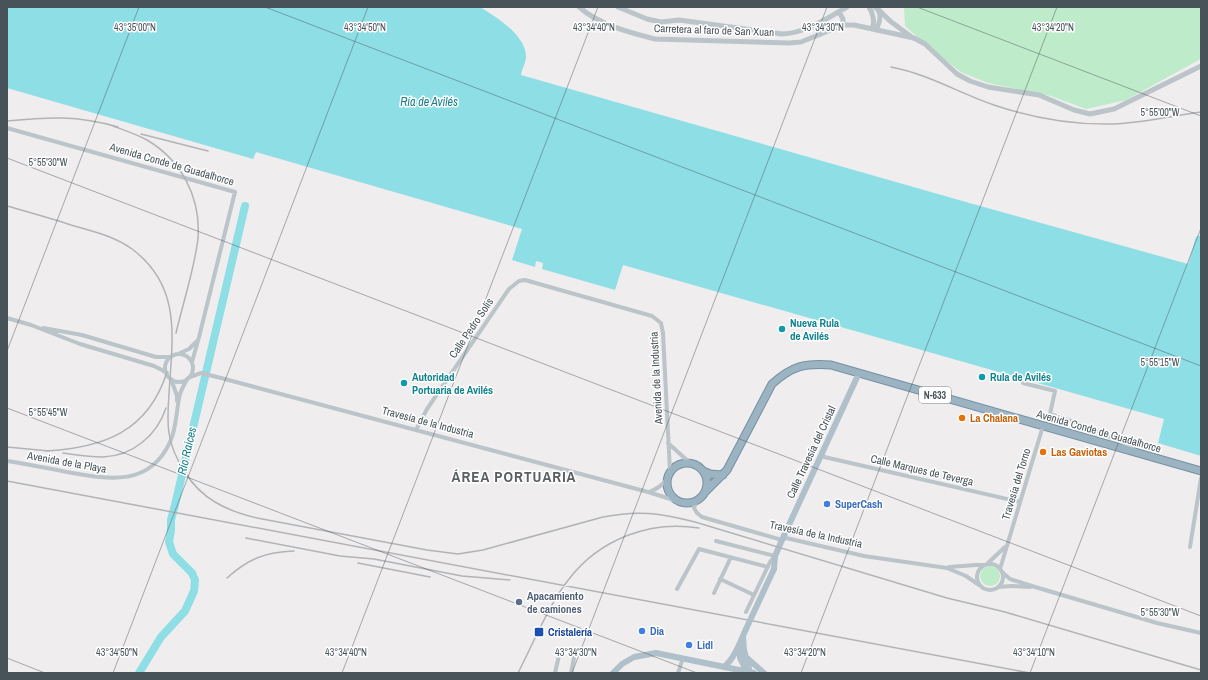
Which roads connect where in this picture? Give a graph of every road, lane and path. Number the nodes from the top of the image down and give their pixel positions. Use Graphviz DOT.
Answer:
graph roads {
  1 [pos="579,7"];
  2 [pos="618,7"];
  3 [pos="847,7"];
  4 [pos="869,7"];
  5 [pos="877,8"];
  6 [pos="839,12"];
  7 [pos="843,25"];
  8 [pos="874,29"];
  9 [pos="914,38"];
  10 [pos="1201,66"];
  11 [pos="7,128"];
  12 [pos="652,316"];
  13 [pos="7,318"];
  14 [pos="31,325"];
  15 [pos="199,337"];
  16 [pos="178,354"];
  17 [pos="170,357"];
  18 [pos="192,362"];
  19 [pos="167,373"];
  20 [pos="201,373"];
  21 [pos="859,373"];
  22 [pos="189,377"];
  23 [pos="171,379"];
  24 [pos="1023,383"];
  25 [pos="178,407"];
  26 [pos="1043,426"];
  27 [pos="416,430"];
  28 [pos="668,443"];
  29 [pos="1136,453"];
  30 [pos="820,456"];
  31 [pos="7,461"];
  32 [pos="690,463"];
  33 [pos="703,471"];
  34 [pos="1201,471"];
  35 [pos="670,472"];
  36 [pos="723,475"];
  37 [pos="1201,478"];
  38 [pos="667,483"];
  39 [pos="648,492"];
  40 [pos="706,492"];
  41 [pos="677,501"];
  42 [pos="696,501"];
  43 [pos="1020,502"];
  44 [pos="782,540"];
  45 [pos="716,541"];
  46 [pos="1006,547"];
  47 [pos="1190,547"];
  48 [pos="775,556"];
  49 [pos="731,557"];
  50 [pos="985,564"];
  51 [pos="771,568"];
  52 [pos="947,568"];
  53 [pos="1001,570"];
  54 [pos="720,579"];
  55 [pos="979,585"];
  56 [pos="998,588"];
  57 [pos="1035,588"];
  58 [pos="677,589"];
  59 [pos="714,592"];
  60 [pos="754,595"];
  61 [pos="746,612"];
  62 [pos="1201,633"];
  63 [pos="743,636"];
  64 [pos="740,642"];
  65 [pos="560,651"];
  66 [pos="575,653"];
  67 [pos="745,656"];
  68 [pos="683,658"];
  69 [pos="724,666"];
  70 [pos="750,672"];
  71 [pos="555,673"];
  72 [pos="571,673"];
  73 [pos="613,673"];
  74 [pos="678,673"];
  75 [pos="764,673"];
  1 -- 7 [label="street, Carretera al faro de San Xuan"];
  2 -- 6 [label="street"];
  3 -- 6 [label="street"];
  4 -- 8 [label="street"];
  5 -- 8 [label="street"];
  5 -- 9 [label="street"];
  6 -- 7 [label="street"];
  7 -- 8 [label="street, Carretera al faro de San Xuan"];
  8 -- 9 [label="street, Carretera al faro de San Xuan"];
  9 -- 10 [label="street"];
  11 -- 15 [label="street, Avenida Conde de Guadalhorce"];
  12 -- 27 [label="street, Calle Pedro Solís"];
  12 -- 28 [label="street, Avenida de la Industria"];
  13 -- 14 [label="street"];
  14 -- 17 [label="street"];
  14 -- 19 [label="street"];
  15 -- 16 [label="street"];
  15 -- 18 [label="street, Avenida Conde de Guadalhorce"];
  16 -- 17 [label="street"];
  16 -- 18 [label="street"];
  17 -- 19 [label="street"];
  18 -- 20 [label="street"];
  18 -- 22 [label="street"];
  19 -- 23 [label="street"];
  20 -- 22 [label="street, Travesía de la Industria"];
  20 -- 27 [label="street, Travesía de la Industria"];
  21 -- 26 [label="highway, Avenida Conde de Guadalhorce / N-633"];
  21 -- 30 [label="main road, Calle Travesía del Cristal"];
  21 -- 36 [label="highway, Avenida Conde de Guadalhorce / N-633"];
  22 -- 23 [label="street"];
  22 -- 25 [label="street, Avenida de la Playa"];
  23 -- 25 [label="street, Avenida de la Playa"];
  24 -- 29 [label="street"];
  25 -- 31 [label="street, Avenida de la Playa"];
  26 -- 29 [label="highway, Avenida Conde de Guadalhorce / N-633"];
  26 -- 43 [label="street, Travesía del Torno"];
  27 -- 39 [label="street, Travesía de la Industria"];
  28 -- 32 [label="street"];
  28 -- 35 [label="street, Avenida de la Industria"];
  29 -- 34 [label="highway, Avenida Conde de Guadalhorce / N-633"];
  30 -- 43 [label="street, Calle Marques de Teverga"];
  30 -- 44 [label="main road, Calle Travesía del Cristal"];
  32 -- 33 [label="highway"];
  32 -- 35 [label="highway"];
  33 -- 36 [label="highway"];
  33 -- 40 [label="highway"];
  35 -- 38 [label="highway"];
  36 -- 40 [label="highway, Avenida Conde de Guadalhorce"];
  37 -- 47 [label="street"];
  38 -- 39 [label="street"];
  38 -- 41 [label="highway"];
  39 -- 41 [label="street, Travesía de la Industria"];
  40 -- 42 [label="highway"];
  41 -- 42 [label="highway, Travesía de la Industria"];
  42 -- 44 [label="street, Travesía de la Industria"];
  43 -- 46 [label="street, Travesía del Torno"];
  44 -- 48 [label="main road, Calle Travesía del Cristal"];
  44 -- 52 [label="street, Travesía de la Industria"];
  45 -- 48 [label="street"];
  46 -- 50 [label="street"];
  46 -- 53 [label="street, Travesía del Torno"];
  48 -- 51 [label="main road, Calle Travesía del Cristal"];
  49 -- 51 [label="street"];
  49 -- 54 [label="street"];
  49 -- 58 [label="street"];
  50 -- 52 [label="street, Travesía de la Industria"];
  50 -- 53 [label="street, Travesía de la Industria"];
  50 -- 55 [label="street"];
  51 -- 60 [label="street"];
  51 -- 63 [label="main road, bridge"];
  52 -- 55 [label="street, Travesía de la Industria"];
  53 -- 56 [label="street"];
  53 -- 57 [label="street, Travesía de la Industria"];
  54 -- 59 [label="street"];
  54 -- 60 [label="street"];
  55 -- 56 [label="street, Travesía de la Industria"];
  56 -- 57 [label="street, Travesía de la Industria"];
  57 -- 62 [label="street, Travesía de la Industria"];
  60 -- 61 [label="street"];
  63 -- 64 [label="main road"];
  63 -- 67 [label="main road"];
  64 -- 69 [label="main road"];
  64 -- 70 [label="main road"];
  65 -- 71 [label="street"];
  66 -- 72 [label="street"];
  67 -- 70 [label="main road"];
  67 -- 75 [label="main road"];
  68 -- 69 [label="main road"];
  68 -- 73 [label="main road"];
  68 -- 74 [label="street"];
  69 -- 70 [label="main road"];
}
